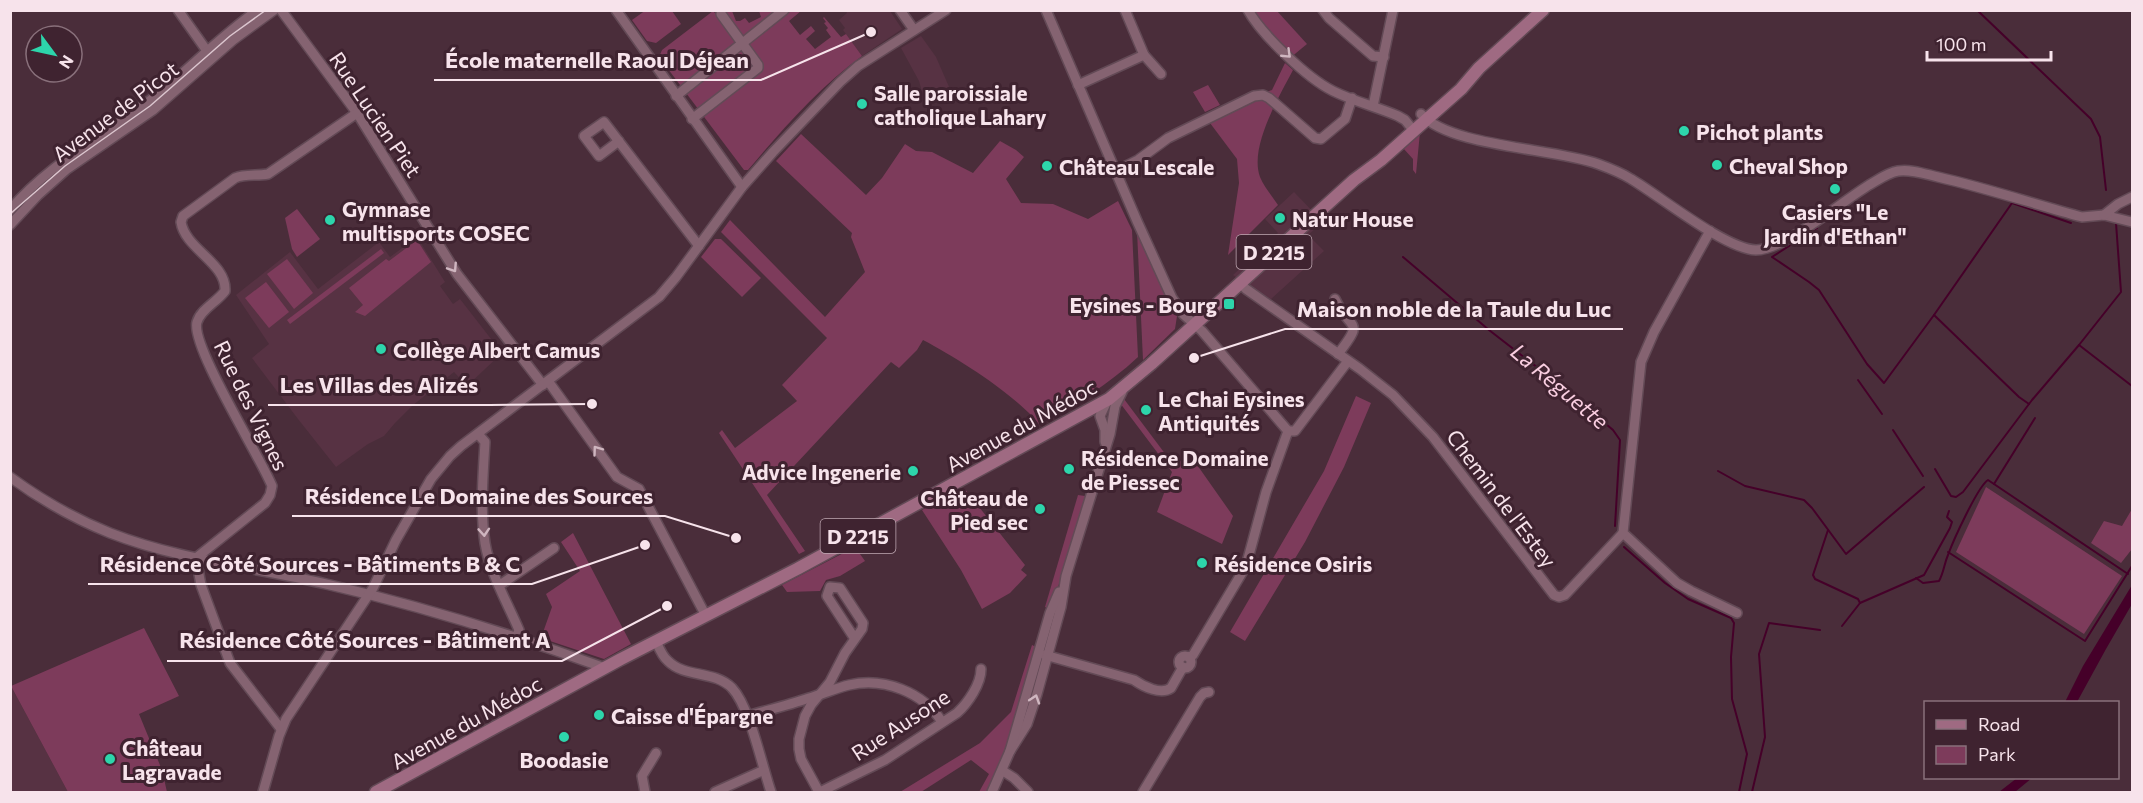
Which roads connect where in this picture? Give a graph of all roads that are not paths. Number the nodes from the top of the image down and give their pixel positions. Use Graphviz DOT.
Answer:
graph roads {
  1 [pos="178,10"];
  2 [pos="258,10"];
  3 [pos="274,10"];
  4 [pos="280,10"];
  5 [pos="616,10"];
  6 [pos="900,10"];
  7 [pos="946,10"];
  8 [pos="1046,10"];
  9 [pos="1125,10"];
  10 [pos="1248,10"];
  11 [pos="1323,10"];
  12 [pos="1393,10"];
  13 [pos="1544,10"];
  14 [pos="784,11"];
  15 [pos="721,14"];
  16 [pos="914,30"];
  17 [pos="742,43"];
  18 [pos="207,51"];
  19 [pos="1144,55"];
  20 [pos="1384,57"];
  21 [pos="1161,74"];
  22 [pos="1078,85"];
  23 [pos="676,96"];
  24 [pos="1352,98"];
  25 [pos="1373,106"];
  26 [pos="357,112"];
  27 [pos="1424,117"];
  28 [pos="692,119"];
  29 [pos="1412,128"];
  30 [pos="619,141"];
  31 [pos="1116,171"];
  32 [pos="742,187"];
  33 [pos="2133,197"];
  34 [pos="10,210"];
  35 [pos="2104,215"];
  36 [pos="2133,222"];
  37 [pos="11,223"];
  38 [pos="1710,231"];
  39 [pos="699,246"];
  40 [pos="1240,283"];
  41 [pos="1335,299"];
  42 [pos="1195,325"];
  43 [pos="1338,354"];
  44 [pos="1348,361"];
  45 [pos="545,383"];
  46 [pos="1123,389"];
  47 [pos="1109,399"];
  48 [pos="1083,414"];
  49 [pos="1100,416"];
  50 [pos="1288,431"];
  51 [pos="478,434"];
  52 [pos="1105,447"];
  53 [pos="10,477"];
  54 [pos="1623,533"];
  55 [pos="554,548"];
  56 [pos="196,558"];
  57 [pos="1066,576"];
  58 [pos="500,585"];
  59 [pos="368,596"];
  60 [pos="1737,613"];
  61 [pos="706,616"];
  62 [pos="517,636"];
  63 [pos="855,639"];
  64 [pos="656,641"];
  65 [pos="1038,653"];
  66 [pos="1048,656"];
  67 [pos="605,668"];
  68 [pos="981,669"];
  69 [pos="1209,692"];
  70 [pos="821,694"];
  71 [pos="747,716"];
  72 [pos="942,722"];
  73 [pos="281,729"];
  74 [pos="1010,751"];
  75 [pos="656,753"];
  76 [pos="764,770"];
  77 [pos="1003,771"];
  78 [pos="263,792"];
  79 [pos="376,792"];
  80 [pos="645,792"];
  81 [pos="715,792"];
  82 [pos="771,792"];
  83 [pos="819,792"];
  84 [pos="992,792"];
  85 [pos="1028,792"];
  86 [pos="1143,792"];
  1 -- 18 [label="street"];
  2 -- 18 [label="street, Avenue de Picot"];
  3 -- 37 [label="street, Avenue de Picot"];
  4 -- 26 [label="street, Rue Lucien Piet"];
  5 -- 23 [label="street"];
  6 -- 16 [label="street"];
  7 -- 16 [label="street"];
  8 -- 22 [label="street"];
  9 -- 19 [label="street"];
  10 -- 24 [label="street, one-way"];
  11 -- 20 [label="street"];
  12 -- 20 [label="street"];
  13 -- 27 [label="main road, Avenue du Médoc / D 2215"];
  14 -- 17 [label="street"];
  15 -- 17 [label="street"];
  16 -- 32 [label="street"];
  17 -- 23 [label="street"];
  17 -- 28 [label="street"];
  18 -- 34 [label="street, Avenue de Picot"];
  19 -- 21 [label="street"];
  19 -- 22 [label="street"];
  20 -- 25 [label="street"];
  22 -- 31 [label="street"];
  23 -- 28 [label="street"];
  24 -- 25 [label="street"];
  24 -- 31 [label="street"];
  25 -- 29 [label="street"];
  26 -- 45 [label="street, Rue Lucien Piet, one-way"];
  26 -- 56 [label="street, Rue des Vignes"];
  27 -- 29 [label="main road, Avenue du Médoc / D 2215"];
  27 -- 38 [label="street"];
  28 -- 32 [label="street"];
  29 -- 40 [label="main road, Avenue du Médoc / D 2215"];
  30 -- 39 [label="street"];
  31 -- 42 [label="street"];
  32 -- 39 [label="street"];
  33 -- 35 [label="street"];
  35 -- 36 [label="street"];
  35 -- 38 [label="street"];
  38 -- 54 [label="street"];
  39 -- 45 [label="street"];
  40 -- 42 [label="main road, Avenue du Médoc / D 2215"];
  40 -- 43 [label="street"];
  41 -- 43 [label="street"];
  42 -- 46 [label="main road, Avenue du Médoc / D 2215"];
  42 -- 50 [label="street"];
  43 -- 44 [label="street"];
  44 -- 50 [label="street"];
  44 -- 54 [label="street, Chemin de l'Estey"];
  45 -- 51 [label="street"];
  61 -- 45 [label="street, Rue Lucien Piet, one-way"];
  46 -- 47 [label="main road, Avenue du Médoc / D 2215"];
  46 -- 52 [label="street"];
  47 -- 48 [label="main road, Avenue du Médoc / D 2215"];
  47 -- 49 [label="street"];
  48 -- 49 [label="street"];
  48 -- 61 [label="main road, Avenue du Médoc / D 2215"];
  49 -- 52 [label="street"];
  50 -- 66 [label="street"];
  51 -- 58 [label="street, one-way"];
  51 -- 59 [label="street"];
  52 -- 57 [label="street"];
  53 -- 56 [label="street"];
  54 -- 60 [label="street"];
  55 -- 58 [label="street"];
  56 -- 59 [label="street"];
  56 -- 73 [label="street"];
  57 -- 65 [label="street"];
  57 -- 66 [label="street"];
  58 -- 62 [label="street"];
  59 -- 62 [label="street"];
  59 -- 73 [label="street"];
  61 -- 64 [label="main road, Avenue du Médoc / D 2215"];
  62 -- 67 [label="street"];
  63 -- 63 [label="street"];
  63 -- 70 [label="street"];
  64 -- 67 [label="main road, Avenue du Médoc / D 2215"];
  64 -- 71 [label="street"];
  65 -- 66 [label="street"];
  65 -- 74 [label="street"];
  74 -- 66 [label="street, one-way"];
  67 -- 79 [label="main road, Avenue du Médoc / D 2215"];
  68 -- 72 [label="street, Rue Ausone"];
  69 -- 86 [label="street"];
  70 -- 71 [label="street"];
  70 -- 72 [label="street"];
  70 -- 83 [label="street"];
  71 -- 76 [label="street"];
  72 -- 83 [label="street, Rue Ausone"];
  73 -- 78 [label="street"];
  74 -- 77 [label="street"];
  75 -- 80 [label="street"];
  76 -- 81 [label="street"];
  76 -- 82 [label="street"];
  77 -- 84 [label="street"];
  77 -- 85 [label="street"];
}
